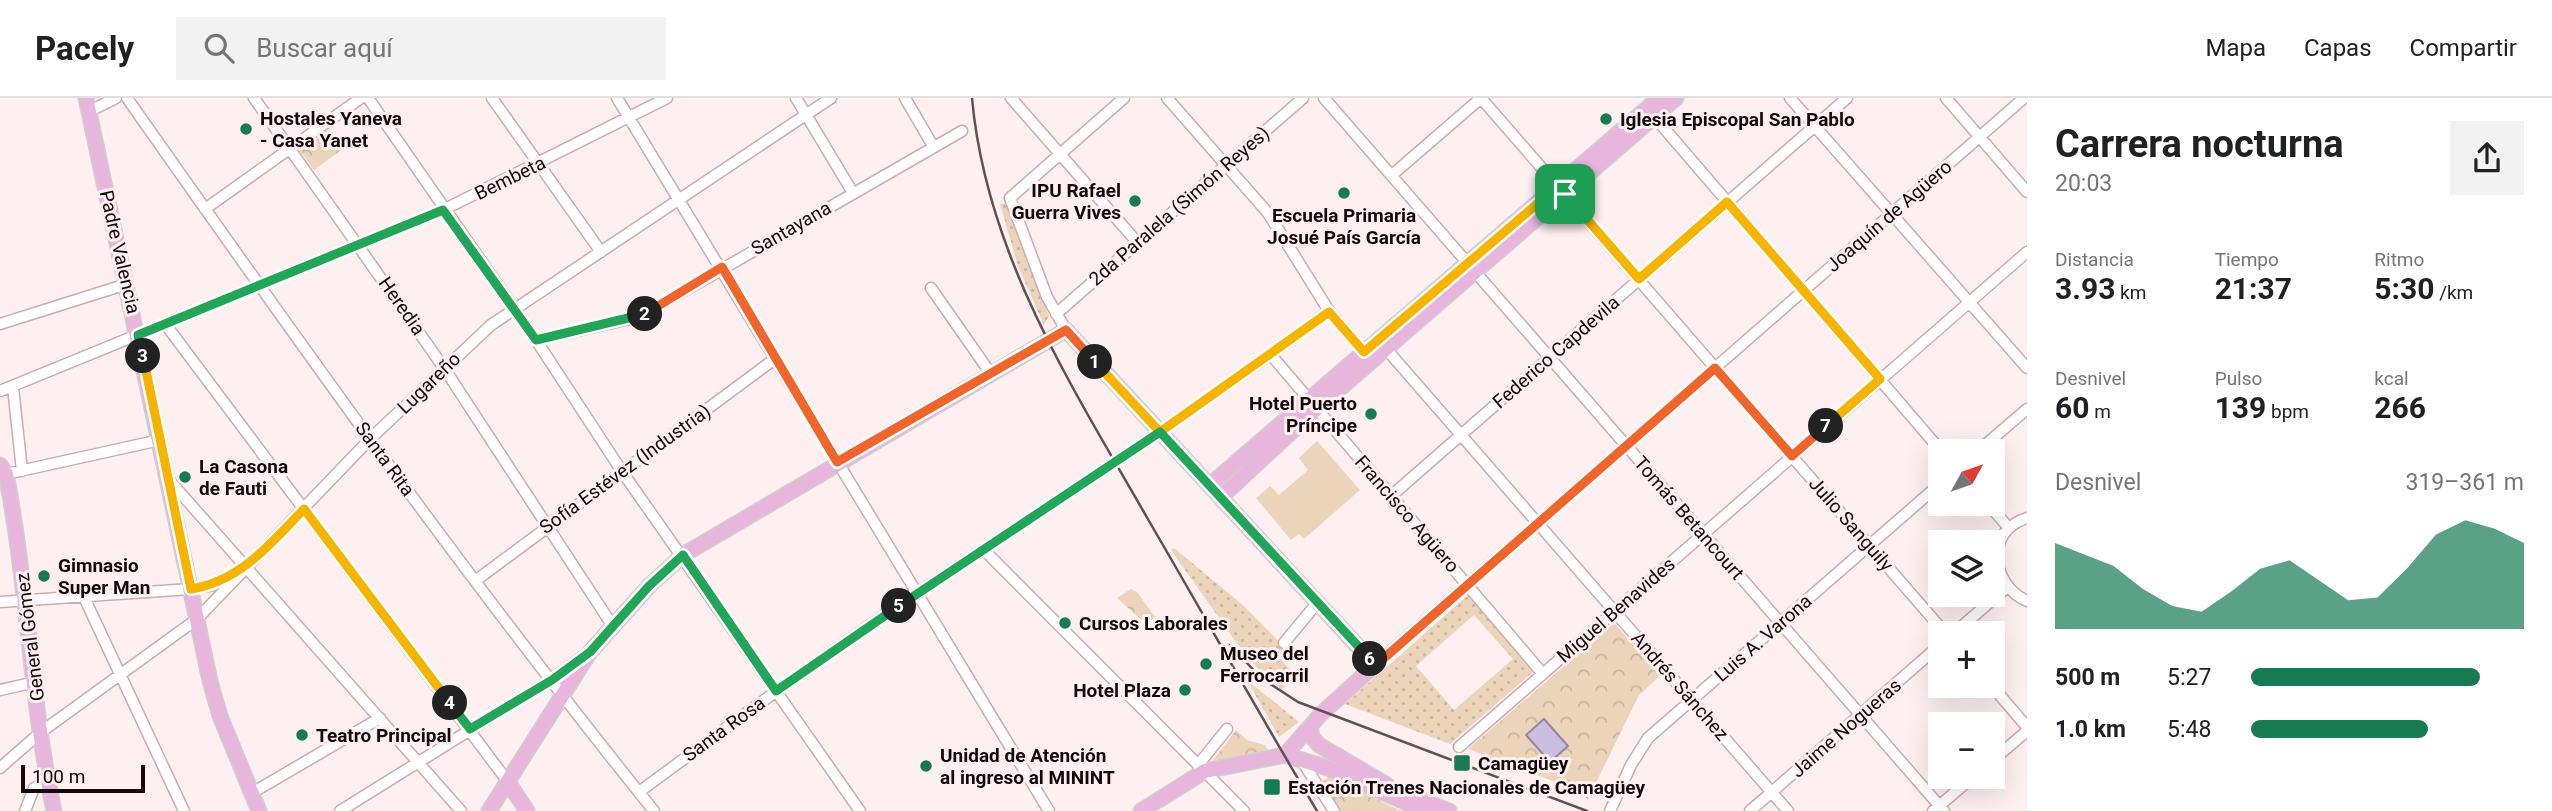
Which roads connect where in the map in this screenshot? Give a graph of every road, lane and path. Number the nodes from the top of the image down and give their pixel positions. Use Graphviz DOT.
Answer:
graph roads {
  1 [pos="127,98"];
  2 [pos="254,98"];
  3 [pos="361,98"];
  4 [pos="368,98"];
  5 [pos="492,98"];
  6 [pos="617,98"];
  7 [pos="667,98"];
  8 [pos="796,98"];
  9 [pos="831,98"];
  10 [pos="905,98"];
  11 [pos="1011,98"];
  12 [pos="1124,98"];
  13 [pos="1167,98"];
  14 [pos="1303,98"];
  15 [pos="1324,98"];
  16 [pos="1481,98"];
  17 [pos="1659,98"];
  18 [pos="1676,98"];
  19 [pos="1790,98"];
  20 [pos="1847,98"];
  21 [pos="1946,98"];
  22 [pos="2024,98"];
  23 [pos="110,99"];
  24 [pos="88,104"];
  25 [pos="1651,113"];
  26 [pos="806,115"];
  27 [pos="629,118"];
  28 [pos="1814,126"];
  29 [pos="962,131"];
  30 [pos="1979,137"];
  31 [pos="933,146"];
  32 [pos="290,148"];
  33 [pos="1060,154"];
  34 [pos="538,164"];
  35 [pos="1226,165"];
  36 [pos="1392,175"];
  37 [pos="1561,190"];
  38 [pos="2027,191"];
  39 [pos="853,193"];
  40 [pos="679,197"];
  41 [pos="1727,202"];
  42 [pos="205,209"];
  43 [pos="443,210"];
  44 [pos="1891,214"];
  45 [pos="1138,242"];
  46 [pos="359,244"];
  47 [pos="601,252"];
  48 [pos="2027,252"];
  49 [pos="722,267"];
  50 [pos="1472,267"];
  51 [pos="1639,279"];
  52 [pos="127,284"];
  53 [pos="260,287"];
  54 [pos="931,288"];
  55 [pos="1804,290"];
  56 [pos="1969,303"];
  57 [pos="514,309"];
  58 [pos="1329,312"];
  59 [pos="1056,314"];
  60 [pos="0,324"];
  61 [pos="166,325"];
  62 [pos="1066,330"];
  63 [pos="138,335"];
  64 [pos="536,340"];
  65 [pos="1382,344"];
  66 [pos="1364,352"];
  67 [pos="1271,355"];
  68 [pos="1550,357"];
  69 [pos="776,358"];
  70 [pos="444,368"];
  71 [pos="1715,368"];
  72 [pos="2027,368"];
  73 [pos="991,374"];
  74 [pos="1880,379"];
  75 [pos="13,387"];
  76 [pos="0,391"];
  77 [pos="1312,404"];
  78 [pos="2027,409"];
  79 [pos="1160,432"];
  80 [pos="1462,435"];
  81 [pos="370,439"];
  82 [pos="1931,439"];
  83 [pos="1992,439"];
  84 [pos="160,440"];
  85 [pos="1626,445"];
  86 [pos="1792,456"];
  87 [pos="837,462"];
  88 [pos="3,470"];
  89 [pos="22,471"];
  90 [pos="623,473"];
  91 [pos="167,478"];
  92 [pos="1221,486"];
  93 [pos="1928,494"];
  94 [pos="1391,496"];
  95 [pos="6,505"];
  96 [pos="304,509"];
  97 [pos="1998,516"];
  98 [pos="2027,518"];
  99 [pos="1537,523"];
  100 [pos="548,526"];
  101 [pos="2009,528"];
  102 [pos="1703,534"];
  103 [pos="1870,545"];
  104 [pos="984,550"];
  105 [pos="683,555"];
  106 [pos="245,568"];
  107 [pos="475,581"];
  108 [pos="1467,584"];
  109 [pos="2006,588"];
  110 [pos="191,589"];
  111 [pos="918,593"];
  112 [pos="83,595"];
  113 [pos="27,600"];
  114 [pos="2027,601"];
  115 [pos="0,602"];
  116 [pos="1318,602"];
  117 [pos="1615,611"];
  118 [pos="197,620"];
  119 [pos="1935,621"];
  120 [pos="1968,621"];
  121 [pos="1781,623"];
  122 [pos="612,625"];
  123 [pos="1284,643"];
  124 [pos="590,652"];
  125 [pos="1928,656"];
  126 [pos="1375,666"];
  127 [pos="1543,674"];
  128 [pos="121,677"];
  129 [pos="552,680"];
  130 [pos="36,682"];
  131 [pos="0,690"];
  132 [pos="776,691"];
  133 [pos="563,694"];
  134 [pos="2002,698"];
  135 [pos="1692,700"];
  136 [pos="1861,715"];
  137 [pos="380,718"];
  138 [pos="44,725"];
  139 [pos="1310,727"];
  140 [pos="470,729"];
  141 [pos="1227,729"];
  142 [pos="2027,729"];
  143 [pos="1459,747"];
  144 [pos="2005,749"];
  145 [pos="1292,756"];
  146 [pos="418,762"];
  147 [pos="0,768"];
  148 [pos="1202,768"];
  149 [pos="1328,768"];
  150 [pos="48,781"];
  151 [pos="508,782"];
  152 [pos="1314,782"];
  153 [pos="1960,789"];
  154 [pos="639,792"];
  155 [pos="252,793"];
  156 [pos="1772,793"];
  157 [pos="1163,798"];
  158 [pos="1939,809"];
  159 [pos="25,811"];
  160 [pos="54,811"];
  161 [pos="184,811"];
  162 [pos="259,811"];
  163 [pos="340,811"];
  164 [pos="461,811"];
  165 [pos="489,811"];
  166 [pos="527,811"];
  167 [pos="654,811"];
  168 [pos="860,811"];
  169 [pos="1049,811"];
  170 [pos="1141,811"];
  171 [pos="1153,811"];
  172 [pos="1244,811"];
  173 [pos="1334,811"];
  174 [pos="1426,811"];
  175 [pos="1449,811"];
  176 [pos="1610,811"];
  177 [pos="1751,811"];
  178 [pos="1788,811"];
  1 -- 42 [label="street, Santa Rita"];
  2 -- 32 [label="street, Heredia"];
  3 -- 32 [label="street"];
  4 -- 43 [label="street"];
  5 -- 34 [label="street"];
  6 -- 27 [label="street"];
  7 -- 27 [label="street, Bembeta"];
  8 -- 26 [label="street"];
  9 -- 26 [label="street, Lugareño"];
  10 -- 31 [label="street"];
  11 -- 33 [label="street"];
  12 -- 33 [label="street"];
  13 -- 35 [label="street"];
  14 -- 35 [label="street, 2da Paralela (Simón Reyes)"];
  15 -- 36 [label="street, Tomás Betancourt"];
  16 -- 36 [label="street"];
  16 -- 37 [label="street, Julio Sanguily"];
  17 -- 25 [label="main road"];
  18 -- 25 [label="main road"];
  19 -- 28 [label="street"];
  20 -- 28 [label="street, Federico Capdevila"];
  21 -- 30 [label="street"];
  22 -- 30 [label="street, Joaquín de Agüero"];
  23 -- 24 [label="street"];
  24 -- 52 [label="main road, Padre Valencia"];
  25 -- 37 [label="main road"];
  25 -- 41 [label="street"];
  26 -- 39 [label="street"];
  26 -- 40 [label="street, Lugareño"];
  27 -- 34 [label="street, Bembeta"];
  27 -- 40 [label="street"];
  28 -- 41 [label="street, Federico Capdevila"];
  28 -- 44 [label="street"];
  29 -- 31 [label="street, Santayana"];
  30 -- 38 [label="street"];
  30 -- 44 [label="street, Joaquín de Agüero"];
  31 -- 39 [label="street, Santayana"];
  32 -- 42 [label="street"];
  32 -- 46 [label="street, Heredia"];
  33 -- 45 [label="street"];
  33 -- 59 [label="street"];
  34 -- 43 [label="street, Bembeta"];
  34 -- 47 [label="street"];
  35 -- 45 [label="street, 2da Paralela (Simón Reyes)"];
  35 -- 58 [label="street"];
  36 -- 50 [label="street, Tomás Betancourt"];
  37 -- 50 [label="main road"];
  37 -- 51 [label="street, Julio Sanguily"];
  39 -- 49 [label="street, Santayana"];
  40 -- 47 [label="street, Lugareño"];
  40 -- 49 [label="street"];
  41 -- 51 [label="street, Federico Capdevila"];
  41 -- 55 [label="street"];
  42 -- 53 [label="street, Santa Rita"];
  43 -- 46 [label="street, Bembeta"];
  43 -- 57 [label="street"];
  44 -- 55 [label="street, Joaquín de Agüero"];
  44 -- 56 [label="street"];
  45 -- 59 [label="street, 2da Paralela (Simón Reyes)"];
  46 -- 53 [label="street, Bembeta"];
  46 -- 70 [label="street, Heredia"];
  47 -- 57 [label="street, Lugareño"];
  48 -- 56 [label="street, Miguel Benavides"];
  49 -- 64 [label="street, Santayana"];
  49 -- 69 [label="street"];
  50 -- 65 [label="main road"];
  50 -- 68 [label="street, Tomás Betancourt"];
  51 -- 68 [label="street, Federico Capdevila"];
  51 -- 71 [label="street, Julio Sanguily"];
  52 -- 60 [label="street"];
  52 -- 63 [label="main road, Padre Valencia"];
  53 -- 61 [label="street, Bembeta"];
  53 -- 81 [label="street, Santa Rita"];
  54 -- 73 [label="street"];
  55 -- 71 [label="street, Joaquín de Agüero"];
  55 -- 74 [label="street"];
  56 -- 72 [label="street"];
  56 -- 74 [label="street, Miguel Benavides"];
  57 -- 64 [label="street"];
  57 -- 70 [label="street, Lugareño"];
  58 -- 66 [label="street"];
  58 -- 67 [label="street, Santa Rosa"];
  59 -- 62 [label="street"];
  61 -- 63 [label="street, Bembeta"];
  61 -- 96 [label="street"];
  62 -- 73 [label="main road"];
  62 -- 79 [label="main road"];
  63 -- 75 [label="street, Bembeta"];
  63 -- 84 [label="main road, Padre Valencia"];
  64 -- 90 [label="street"];
  65 -- 66 [label="main road"];
  65 -- 77 [label="main road"];
  65 -- 80 [label="street, Andrés Sánchez"];
  66 -- 77 [label="main road"];
  67 -- 77 [label="street, Francisco Agüero"];
  67 -- 79 [label="street, Santa Rosa"];
  68 -- 80 [label="street, Federico Capdevila"];
  68 -- 85 [label="street, Tomás Betancourt"];
  69 -- 87 [label="street"];
  69 -- 90 [label="street, Sofía Estévez (Industria)"];
  70 -- 81 [label="street, Lugareño"];
  70 -- 100 [label="street, Heredia"];
  71 -- 85 [label="street, Joaquín de Agüero"];
  71 -- 86 [label="street, Julio Sanguily"];
  73 -- 87 [label="main road"];
  74 -- 82 [label="street"];
  74 -- 86 [label="street, Miguel Benavides"];
  75 -- 76 [label="street, Bembeta"];
  75 -- 89 [label="street"];
  77 -- 92 [label="main road"];
  77 -- 94 [label="street, Francisco Agüero"];
  78 -- 83 [label="street"];
  79 -- 92 [label="main road"];
  79 -- 104 [label="street, Santa Rosa"];
  80 -- 94 [label="street, Federico Capdevila"];
  80 -- 99 [label="street, Andrés Sánchez"];
  81 -- 96 [label="street, Lugareño"];
  81 -- 107 [label="street, Santa Rita"];
  84 -- 89 [label="street"];
  84 -- 91 [label="main road, Padre Valencia"];
  85 -- 99 [label="street, Joaquín de Agüero"];
  85 -- 102 [label="street, Tomás Betancourt"];
  86 -- 102 [label="street, Miguel Benavides"];
  86 -- 103 [label="street, Julio Sanguily"];
  87 -- 105 [label="main road"];
  87 -- 111 [label="street"];
  88 -- 89 [label="street"];
  88 -- 95 [label="main road, General Gómez"];
  90 -- 100 [label="street, Sofía Estévez (Industria)"];
  90 -- 105 [label="street"];
  91 -- 106 [label="street"];
  91 -- 110 [label="main road, Padre Valencia"];
  92 -- 116 [label="main road"];
  93 -- 103 [label="street, Luis A. Varona"];
  94 -- 108 [label="street, Francisco Agüero"];
  95 -- 113 [label="main road, General Gómez"];
  96 -- 106 [label="street, Lugareño"];
  96 -- 140 [label="street"];
  97 -- 101 [label="street"];
  98 -- 101 [label="street"];
  99 -- 108 [label="street, Joaquín de Agüero"];
  99 -- 117 [label="street, Andrés Sánchez"];
  100 -- 107 [label="street, Sofía Estévez (Industria)"];
  100 -- 122 [label="street, Heredia"];
  101 -- 109 [label="street"];
  102 -- 117 [label="street, Miguel Benavides"];
  102 -- 121 [label="street, Tomás Betancourt"];
  103 -- 119 [label="street, Julio Sanguily"];
  103 -- 121 [label="street, Luis A. Varona"];
  104 -- 111 [label="street, Santa Rosa"];
  104 -- 148 [label="street"];
  105 -- 122 [label="main road"];
  105 -- 132 [label="street"];
  106 -- 110 [label="street"];
  106 -- 118 [label="street, Lugareño"];
  106 -- 137 [label="street"];
  107 -- 129 [label="street, Santa Rita"];
  108 -- 126 [label="street, Joaquín de Agüero"];
  108 -- 127 [label="street, Francisco Agüero"];
  109 -- 114 [label="street"];
  109 -- 120 [label="street"];
  110 -- 112 [label="street"];
  110 -- 118 [label="main road, Padre Valencia"];
  111 -- 132 [label="street, Santa Rosa"];
  111 -- 169 [label="street"];
  112 -- 113 [label="street"];
  112 -- 128 [label="street"];
  113 -- 115 [label="street"];
  113 -- 130 [label="main road, General Gómez"];
  116 -- 123 [label="street"];
  116 -- 126 [label="main road"];
  117 -- 127 [label="street, Miguel Benavides"];
  117 -- 135 [label="street, Andrés Sánchez"];
  118 -- 128 [label="street, Lugareño"];
  118 -- 155 [label="main road, Padre Valencia"];
  121 -- 135 [label="street, Luis A. Varona"];
  121 -- 136 [label="street, Tomás Betancourt"];
  122 -- 124 [label="main road"];
  124 -- 129 [label="street"];
  124 -- 133 [label="main road"];
  125 -- 136 [label="street, Jaime Nogueras"];
  126 -- 139 [label="main road, Joaquín de Agüero"];
  127 -- 143 [label="street, Miguel Benavides"];
  128 -- 138 [label="street, Lugareño"];
  128 -- 161 [label="street"];
  129 -- 133 [label="street, Santa Rita"];
  129 -- 140 [label="street"];
  130 -- 131 [label="street"];
  130 -- 138 [label="main road, General Gómez"];
  132 -- 154 [label="street, Santa Rosa"];
  132 -- 168 [label="street"];
  133 -- 151 [label="main road"];
  133 -- 154 [label="street, Santa Rita"];
  134 -- 142 [label="street"];
  135 -- 156 [label="street, Andrés Sánchez"];
  135 -- 176 [label="street, Luis A. Varona"];
  136 -- 156 [label="street, Jaime Nogueras"];
  136 -- 158 [label="street, Tomás Betancourt"];
  137 -- 146 [label="street"];
  137 -- 155 [label="street"];
  138 -- 147 [label="street, Lugareño"];
  138 -- 150 [label="main road, General Gómez"];
  139 -- 145 [label="main road, Joaquín de Agüero"];
  139 -- 175 [label="main road"];
  140 -- 146 [label="street"];
  140 -- 151 [label="street"];
  141 -- 148 [label="street"];
  142 -- 144 [label="street"];
  145 -- 148 [label="main road"];
  145 -- 149 [label="main road"];
  145 -- 152 [label="street"];
  146 -- 163 [label="street"];
  146 -- 164 [label="street"];
  148 -- 157 [label="main road"];
  148 -- 172 [label="street"];
  149 -- 152 [label="street"];
  149 -- 174 [label="main road"];
  150 -- 159 [label="street"];
  150 -- 160 [label="main road, General Gómez"];
  151 -- 165 [label="main road"];
  151 -- 166 [label="main road"];
  152 -- 173 [label="street"];
  153 -- 158 [label="street"];
  154 -- 167 [label="street, Santa Rita"];
  155 -- 162 [label="main road, Padre Valencia"];
  156 -- 177 [label="street, Jaime Nogueras"];
  156 -- 178 [label="street, Andrés Sánchez"];
  157 -- 170 [label="main road"];
  157 -- 171 [label="main road"];
}
